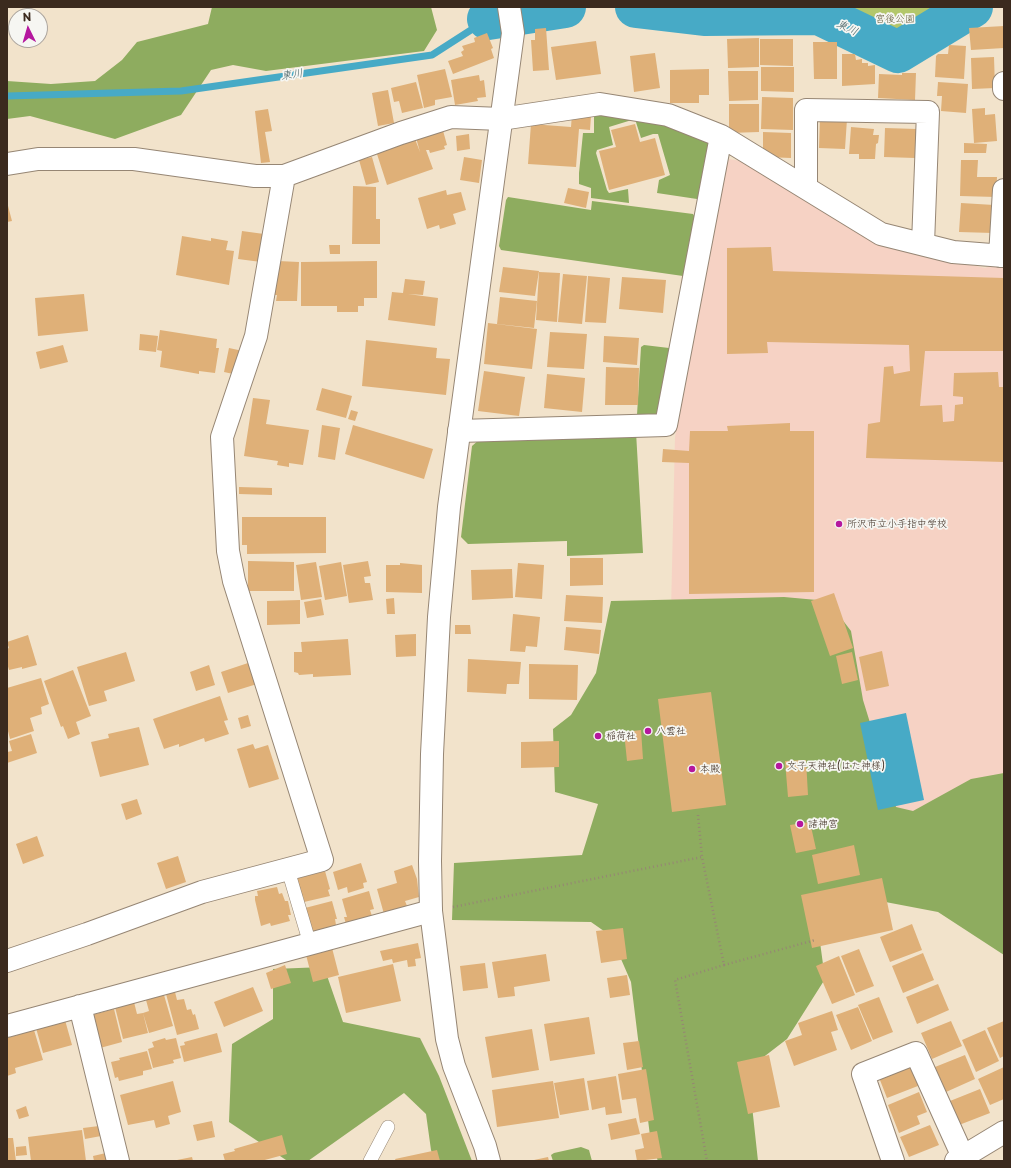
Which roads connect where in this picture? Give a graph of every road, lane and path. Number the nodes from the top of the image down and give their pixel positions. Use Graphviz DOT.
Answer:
graph roads {
  1 [pos="509,7"];
  2 [pos="1004,83"];
  3 [pos="1004,89"];
  4 [pos="501,120"];
  5 [pos="721,136"];
  6 [pos="7,164"];
  7 [pos="284,176"];
  8 [pos="806,188"];
  9 [pos="1004,190"];
  10 [pos="923,244"];
  11 [pos="1002,256"];
  12 [pos="459,431"];
  13 [pos="698,816"];
  14 [pos="702,857"];
  15 [pos="288,870"];
  16 [pos="431,911"];
  17 [pos="815,940"];
  18 [pos="310,944"];
  19 [pos="7,961"];
  20 [pos="724,965"];
  21 [pos="80,1006"];
  22 [pos="7,1026"];
  23 [pos="388,1127"];
  24 [pos="1004,1132"];
  25 [pos="960,1159"];
  26 [pos="118,1161"];
  27 [pos="370,1161"];
  28 [pos="489,1161"];
  29 [pos="707,1161"];
  30 [pos="893,1161"];
  1 -- 4 [label="street"];
  2 -- 3 [label="street"];
  4 -- 5 [label="street"];
  4 -- 7 [label="street"];
  4 -- 12 [label="street"];
  5 -- 8 [label="street"];
  5 -- 12 [label="street"];
  6 -- 7 [label="street"];
  7 -- 15 [label="street"];
  8 -- 10 [label="street"];
  8 -- 10 [label="street"];
  9 -- 11 [label="street"];
  10 -- 11 [label="street"];
  12 -- 16 [label="street"];
  13 -- 14 [label="path"];
  14 -- 16 [label="path"];
  14 -- 20 [label="path"];
  15 -- 18 [label="lane"];
  15 -- 19 [label="street"];
  16 -- 18 [label="street"];
  16 -- 28 [label="street"];
  17 -- 20 [label="path"];
  18 -- 21 [label="street"];
  20 -- 29 [label="path"];
  21 -- 22 [label="street"];
  21 -- 26 [label="street"];
  23 -- 27 [label="lane"];
  24 -- 25 [label="street"];
  25 -- 30 [label="street"];
}
